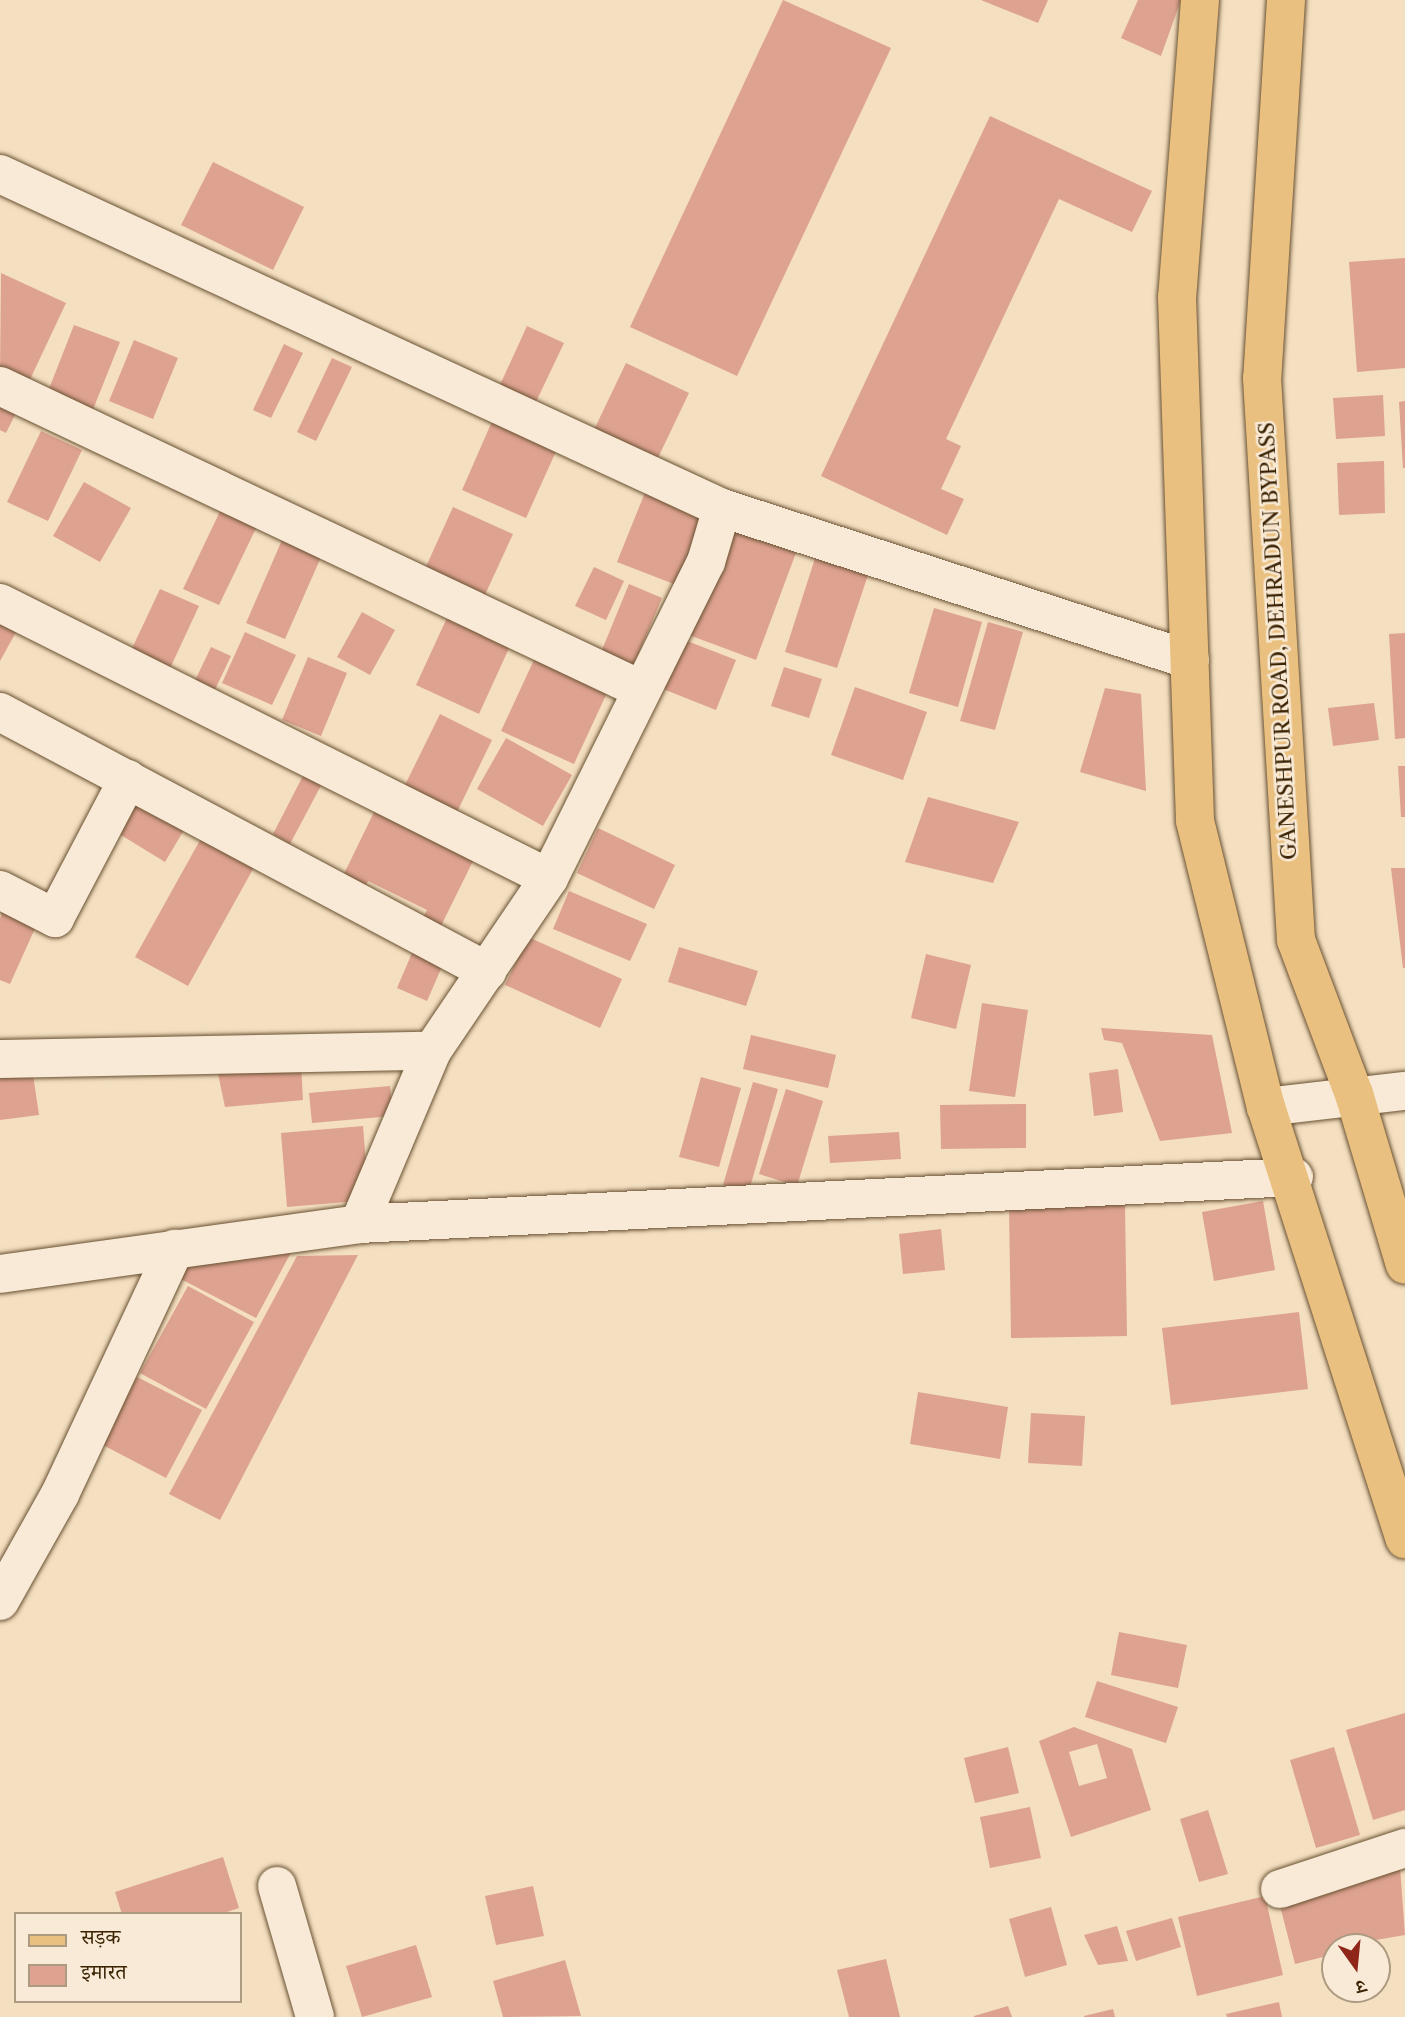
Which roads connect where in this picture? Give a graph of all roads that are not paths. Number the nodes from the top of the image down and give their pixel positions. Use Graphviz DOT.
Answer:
graph roads {
  1 [pos="1200,0"];
  2 [pos="1286,0"];
  3 [pos="0,174"];
  4 [pos="0,386"];
  5 [pos="722,508"];
  6 [pos="0,603"];
  7 [pos="1190,660"];
  8 [pos="640,689"];
  9 [pos="0,712"];
  10 [pos="128,779"];
  11 [pos="549,878"];
  12 [pos="0,890"];
  13 [pos="487,971"];
  14 [pos="432,1051"];
  15 [pos="0,1059"];
  16 [pos="1405,1091"];
  17 [pos="1353,1094"];
  18 [pos="1266,1107"];
  19 [pos="1294,1177"];
  20 [pos="359,1224"];
  21 [pos="175,1250"];
  22 [pos="1405,1265"];
  23 [pos="0,1274"];
  24 [pos="1405,1539"];
  25 [pos="0,1601"];
  26 [pos="1405,1849"];
  27 [pos="277,1885"];
  28 [pos="1279,1889"];
  29 [pos="315,2017"];
  1 -- 7 [label="main road"];
  2 -- 17 [label="main road, GANESHPUR ROAD, DEHRADUN BYPASS"];
  3 -- 5 [label="street"];
  4 -- 8 [label="street"];
  5 -- 7 [label="street"];
  5 -- 8 [label="street"];
  6 -- 11 [label="street"];
  7 -- 18 [label="main road"];
  8 -- 11 [label="street"];
  9 -- 10 [label="street"];
  10 -- 12 [label="street"];
  10 -- 13 [label="street"];
  11 -- 13 [label="street"];
  13 -- 14 [label="street"];
  14 -- 15 [label="street"];
  14 -- 20 [label="street"];
  16 -- 17 [label="street"];
  17 -- 18 [label="street"];
  17 -- 22 [label="main road, GANESHPUR ROAD, DEHRADUN BYPASS"];
  18 -- 19 [label="main road"];
  19 -- 20 [label="street"];
  19 -- 24 [label="main road"];
  20 -- 21 [label="street"];
  21 -- 23 [label="street"];
  21 -- 25 [label="street"];
  26 -- 28 [label="street"];
  27 -- 29 [label="street"];
}
